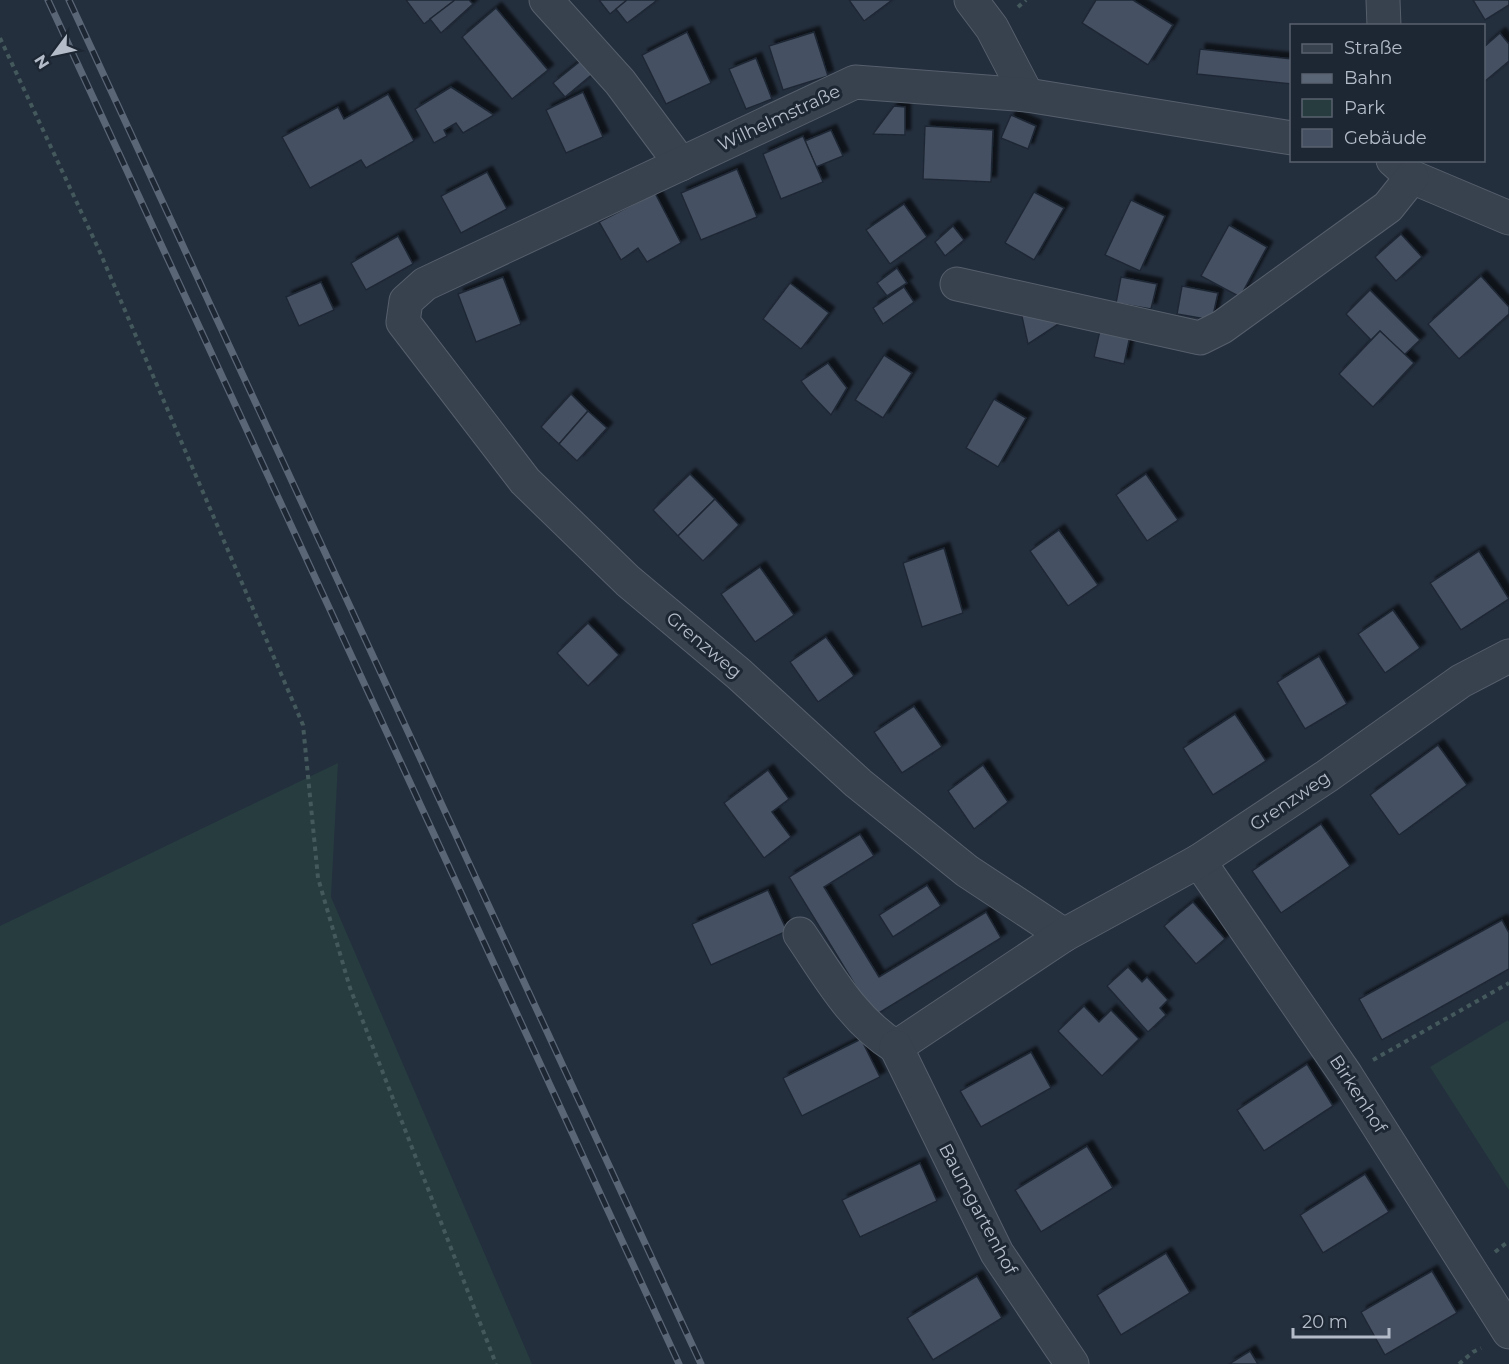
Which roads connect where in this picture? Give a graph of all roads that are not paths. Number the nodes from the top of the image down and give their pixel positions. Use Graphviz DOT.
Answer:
graph roads {
  1 [pos="546,0"];
  2 [pos="971,0"];
  3 [pos="1383,0"];
  4 [pos="1384,24"];
  5 [pos="1027,95"];
  6 [pos="1290,138"];
  7 [pos="681,164"];
  8 [pos="1403,169"];
  9 [pos="1509,219"];
  10 [pos="957,284"];
  11 [pos="406,301"];
  12 [pos="1509,656"];
  13 [pos="1199,861"];
  14 [pos="800,934"];
  15 [pos="1064,935"];
  16 [pos="896,1047"];
  17 [pos="1509,1332"];
  18 [pos="1072,1364"];
  1 -- 7 [label="street"];
  2 -- 5 [label="street"];
  3 -- 4 [label="street"];
  5 -- 6 [label="street, Wilhelmstraße"];
  5 -- 7 [label="street, Wilhelmstraße"];
  7 -- 11 [label="street, Wilhelmstraße"];
  8 -- 9 [label="street"];
  8 -- 10 [label="street"];
  11 -- 15 [label="street, Grenzweg"];
  12 -- 13 [label="street, Grenzweg"];
  13 -- 15 [label="street, Grenzweg"];
  13 -- 17 [label="street, Birkenhof"];
  14 -- 16 [label="street"];
  15 -- 16 [label="street, Grenzweg"];
  16 -- 18 [label="street, Baumgartenhof"];
}
